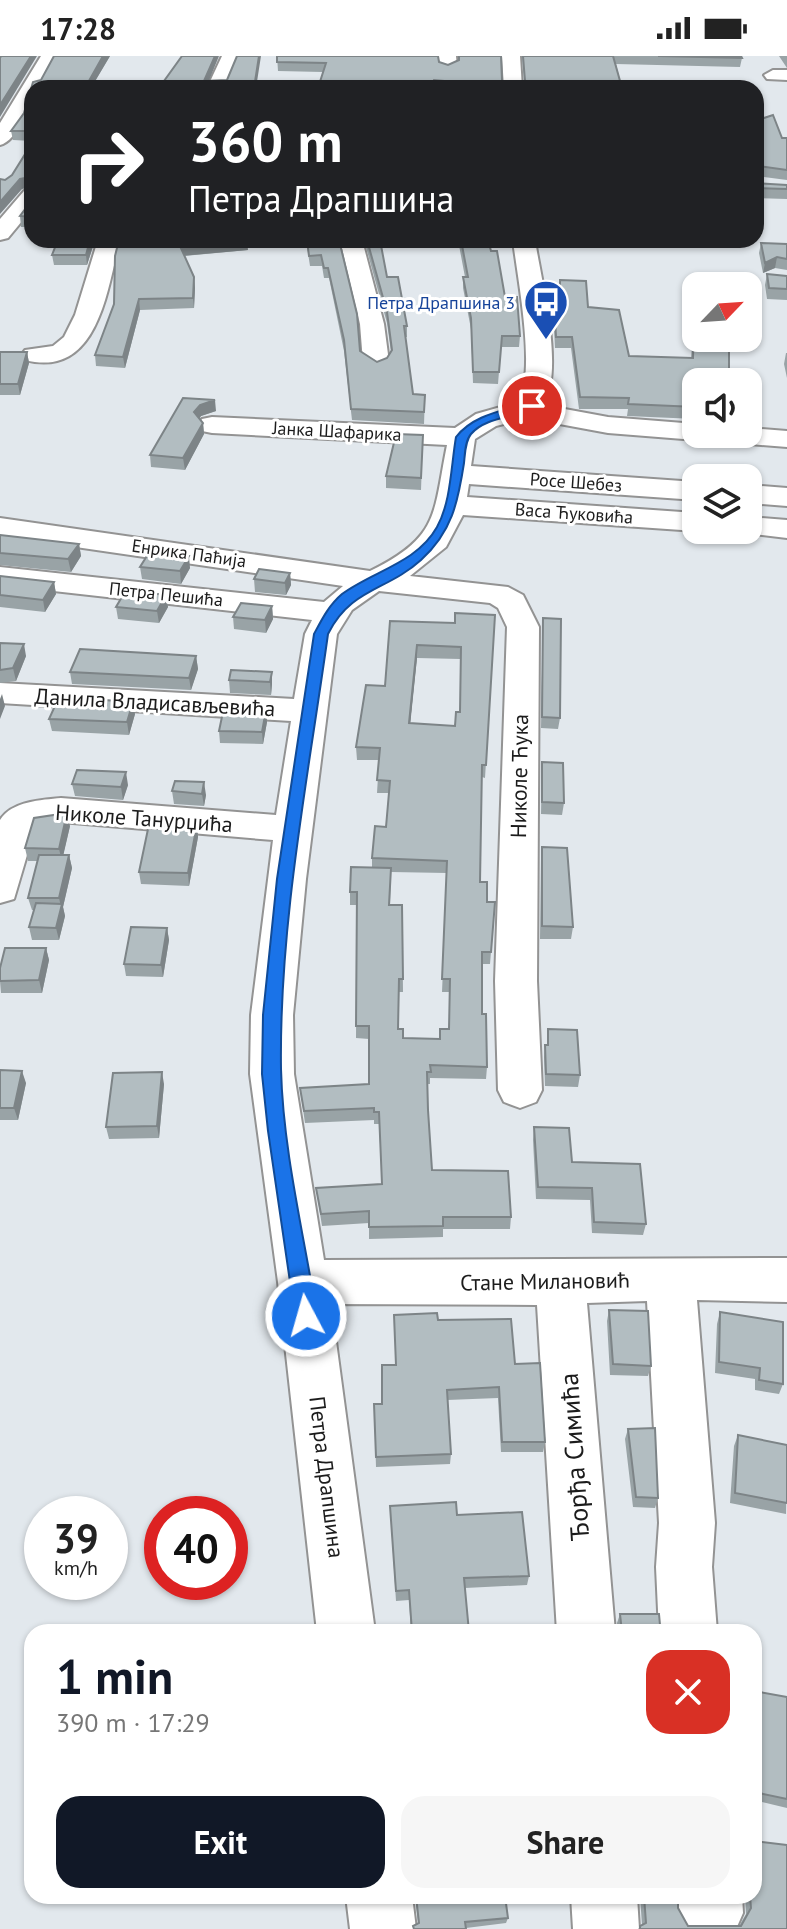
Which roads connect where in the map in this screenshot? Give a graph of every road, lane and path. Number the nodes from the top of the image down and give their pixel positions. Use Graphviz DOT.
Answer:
graph roads {
  1 [pos="50,56"];
  2 [pos="231,56"];
  3 [pos="511,56"];
  4 [pos="36,80"];
  5 [pos="220,80"];
  6 [pos="512,80"];
  7 [pos="24,99"];
  8 [pos="0,139"];
  9 [pos="24,205"];
  10 [pos="0,233"];
  11 [pos="107,248"];
  12 [pos="353,248"];
  13 [pos="525,248"];
  14 [pos="34,355"];
  15 [pos="376,362"];
  16 [pos="525,410"];
  17 [pos="212,425"];
  18 [pos="682,431"];
  19 [pos="762,437"];
  20 [pos="787,439"];
  21 [pos="456,472"];
  22 [pos="682,490"];
  23 [pos="762,495"];
  24 [pos="787,497"];
  25 [pos="682,519"];
  26 [pos="0,527"];
  27 [pos="762,527"];
  28 [pos="787,529"];
  29 [pos="0,576"];
  30 [pos="378,582"];
  31 [pos="332,613"];
  32 [pos="0,693"];
  33 [pos="310,711"];
  34 [pos="294,829"];
  35 [pos="0,889"];
  36 [pos="520,1090"];
  37 [pos="671,1278"];
  38 [pos="787,1280"];
  39 [pos="303,1282"];
  40 [pos="560,1283"];
  41 [pos="345,1624"];
  42 [pos="585,1624"];
  43 [pos="688,1624"];
  44 [pos="380,1904"];
  45 [pos="604,1904"];
  46 [pos="383,1929"];
  47 [pos="606,1929"];
  1 -- 4 [label="street"];
  2 -- 5 [label="street"];
  3 -- 6 [label="street"];
  7 -- 8 [label="street"];
  9 -- 10 [label="street"];
  11 -- 14 [label="street"];
  12 -- 15 [label="street"];
  13 -- 16 [label="street"];
  16 -- 18 [label="street"];
  16 -- 21 [label="street"];
  17 -- 21 [label="street, Јанка Шафарика"];
  19 -- 20 [label="street"];
  21 -- 22 [label="street, Росе Шебез"];
  21 -- 25 [label="street, Васа Ћуковића"];
  21 -- 30 [label="street"];
  23 -- 24 [label="street"];
  26 -- 30 [label="street, Енрика Паћија"];
  27 -- 28 [label="street"];
  29 -- 31 [label="street, Петра Пешића"];
  30 -- 31 [label="street"];
  30 -- 36 [label="street, Николе Ћука"];
  31 -- 33 [label="street, Петра Драпшина"];
  32 -- 33 [label="street, Данила Владисављевића"];
  33 -- 34 [label="street, Петра Драпшина"];
  34 -- 35 [label="street, Николе Танурџића"];
  34 -- 39 [label="street, Петра Драпшина"];
  37 -- 38 [label="street, Стане Милановић"];
  37 -- 40 [label="street, Стане Милановић"];
  37 -- 43 [label="street"];
  39 -- 40 [label="street, Стане Милановић"];
  39 -- 41 [label="street, Петра Драпшина"];
  40 -- 42 [label="street, Ђорђа Симића"];
  44 -- 46 [label="street"];
  45 -- 47 [label="street"];
}
